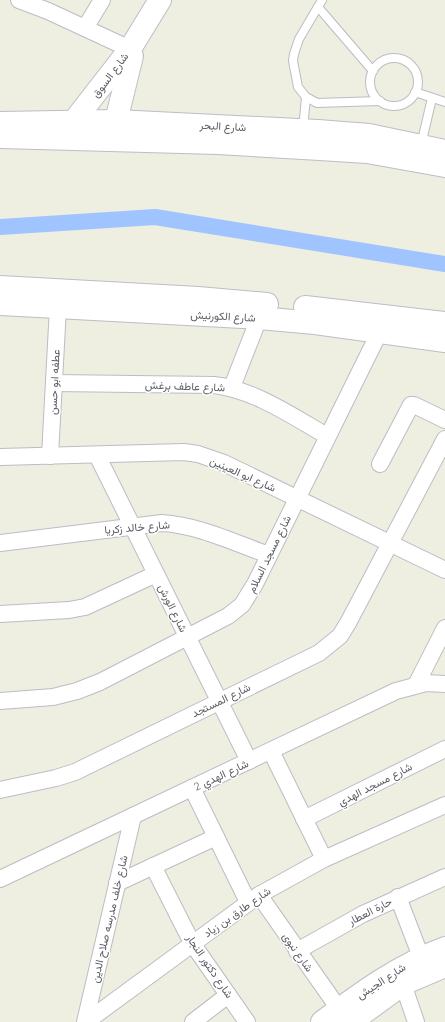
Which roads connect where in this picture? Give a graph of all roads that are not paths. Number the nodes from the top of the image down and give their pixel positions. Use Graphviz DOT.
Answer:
graph roads {
  1 [pos="20,0"];
  2 [pos="102,0"];
  3 [pos="160,0"];
  4 [pos="322,0"];
  5 [pos="318,7"];
  6 [pos="85,28"];
  7 [pos="144,28"];
  8 [pos="130,49"];
  9 [pos="373,71"];
  10 [pos="415,92"];
  11 [pos="306,97"];
  12 [pos="432,98"];
  13 [pos="380,101"];
  14 [pos="445,102"];
  15 [pos="74,121"];
  16 [pos="116,121"];
  17 [pos="0,123"];
  18 [pos="303,130"];
  19 [pos="219,134"];
  20 [pos="0,137"];
  21 [pos="421,146"];
  22 [pos="445,151"];
  23 [pos="445,166"];
  24 [pos="0,287"];
  25 [pos="0,304"];
  26 [pos="58,307"];
  27 [pos="259,318"];
  28 [pos="445,323"];
  29 [pos="380,331"];
  30 [pos="445,341"];
  31 [pos="54,383"];
  32 [pos="232,387"];
  33 [pos="445,420"];
  34 [pos="327,436"];
  35 [pos="445,439"];
  36 [pos="97,455"];
  37 [pos="50,456"];
  38 [pos="0,457"];
  39 [pos="380,464"];
  40 [pos="296,498"];
  41 [pos="132,526"];
  42 [pos="0,543"];
  43 [pos="390,544"];
  44 [pos="270,554"];
  45 [pos="445,570"];
  46 [pos="156,574"];
  47 [pos="0,614"];
  48 [pos="445,628"];
  49 [pos="187,637"];
  50 [pos="445,684"];
  51 [pos="416,685"];
  52 [pos="0,701"];
  53 [pos="219,701"];
  54 [pos="445,749"];
  55 [pos="271,751"];
  56 [pos="249,761"];
  57 [pos="192,788"];
  58 [pos="0,790"];
  59 [pos="445,805"];
  60 [pos="133,816"];
  61 [pos="304,819"];
  62 [pos="216,837"];
  63 [pos="324,859"];
  64 [pos="153,866"];
  65 [pos="445,877"];
  66 [pos="0,879"];
  67 [pos="117,883"];
  68 [pos="398,897"];
  69 [pos="253,898"];
  70 [pos="192,943"];
  71 [pos="445,948"];
  72 [pos="296,951"];
  73 [pos="421,956"];
  74 [pos="445,966"];
  75 [pos="403,984"];
  76 [pos="228,994"];
  77 [pos="337,1018"];
  78 [pos="85,1022"];
  79 [pos="193,1022"];
  80 [pos="248,1022"];
  81 [pos="416,1022"];
  1 -- 6 [label="street"];
  2 -- 6 [label="street"];
  3 -- 7 [label="street, شارع السوق"];
  4 -- 5 [label="lane"];
  5 -- 9 [label="lane"];
  5 -- 11 [label="lane"];
  6 -- 8 [label="street"];
  7 -- 8 [label="street, شارع السوق"];
  7 -- 16 [label="street, شارع السوق"];
  8 -- 15 [label="street, شارع السوق"];
  9 -- 10 [label="lane"];
  9 -- 13 [label="lane"];
  10 -- 12 [label="lane"];
  10 -- 13 [label="lane"];
  11 -- 13 [label="lane"];
  11 -- 18 [label="lane"];
  12 -- 14 [label="lane"];
  12 -- 21 [label="lane"];
  15 -- 16 [label="street, شارع البحر"];
  15 -- 17 [label="street, شارع البحر"];
  16 -- 19 [label="street, شارع البحر"];
  18 -- 19 [label="street, شارع البحر"];
  18 -- 21 [label="street, شارع البحر"];
  19 -- 20 [label="street, شارع البحر"];
  19 -- 23 [label="street, شارع البحر"];
  21 -- 22 [label="street, شارع البحر"];
  24 -- 28 [label="street, شارع الكورنيش"];
  25 -- 26 [label="street, شارع الكورنيش"];
  26 -- 27 [label="street, شارع الكورنيش"];
  26 -- 31 [label="street, عطفه ابو حسن"];
  27 -- 29 [label="street, شارع الكورنيش"];
  27 -- 32 [label="street"];
  29 -- 30 [label="street, شارع الكورنيش"];
  29 -- 34 [label="street, شارع مسجد السلام"];
  31 -- 32 [label="street, شارع عاطف برغش"];
  31 -- 37 [label="street, عطفه ابو حسن"];
  32 -- 34 [label="street, شارع عاطف برغش"];
  33 -- 39 [label="street"];
  34 -- 40 [label="street, شارع مسجد السلام"];
  35 -- 43 [label="street, شارع المستجد"];
  36 -- 37 [label="street, شارع ابو العينين"];
  36 -- 40 [label="street, شارع ابو العينين"];
  36 -- 41 [label="street, شارع الورش"];
  37 -- 38 [label="street, شارع ابو العينين"];
  40 -- 43 [label="street, شارع ابو العينين"];
  40 -- 44 [label="street, شارع مسجد السلام"];
  41 -- 42 [label="street, شارع خالد زكريا"];
  41 -- 44 [label="street, شارع خالد زكريا"];
  41 -- 46 [label="street, شارع الورش"];
  43 -- 45 [label="street, شارع ابو العينين"];
  43 -- 53 [label="street, شارع المستجد"];
  44 -- 49 [label="street, شارع مسجد السلام"];
  46 -- 47 [label="street"];
  46 -- 49 [label="street, شارع الورش"];
  48 -- 51 [label="street"];
  49 -- 52 [label="street, شارع مسجد السلام"];
  49 -- 53 [label="street, شارع الورش"];
  50 -- 51 [label="street, شارع الهدي 2"];
  51 -- 55 [label="street, شارع الهدي 2"];
  53 -- 56 [label="street, شارع الورش"];
  53 -- 58 [label="street, شارع المستجد"];
  54 -- 61 [label="street, شارع مسجد الهدي"];
  55 -- 56 [label="street, شارع الهدي 2"];
  55 -- 61 [label="street"];
  56 -- 57 [label="street, شارع الهدي 2"];
  57 -- 60 [label="street, شارع الهدي 2"];
  57 -- 62 [label="street, شارع نبوى"];
  59 -- 63 [label="street, شارع طارق بن زياد"];
  60 -- 66 [label="street, شارع الهدي 2"];
  60 -- 67 [label="street, شارع خلف مدرسه صلاح الدين"];
  61 -- 63 [label="street"];
  62 -- 64 [label="street"];
  62 -- 69 [label="street, شارع نبوى"];
  63 -- 69 [label="street, شارع طارق بن زياد"];
  64 -- 67 [label="street"];
  64 -- 70 [label="street, شارع دكتور النجار"];
  65 -- 68 [label="street, حارة العطار"];
  67 -- 78 [label="street, شارع خلف مدرسه صلاح الدين"];
  68 -- 72 [label="street, حارة العطار"];
  68 -- 73 [label="street"];
  69 -- 70 [label="street, شارع طارق بن زياد"];
  69 -- 72 [label="street, شارع نبوى"];
  70 -- 76 [label="street, شارع دكتور النجار"];
  70 -- 78 [label="street, شارع طارق بن زياد"];
  71 -- 73 [label="street, شارع الجيش"];
  72 -- 77 [label="street, شارع نبوى"];
  73 -- 77 [label="street, شارع الجيش"];
  74 -- 75 [label="street, شارع الجيش"];
  75 -- 77 [label="street, شارع الجيش"];
  75 -- 81 [label="street"];
  76 -- 79 [label="street"];
  76 -- 80 [label="street, شارع دكتور النجار"];
}
